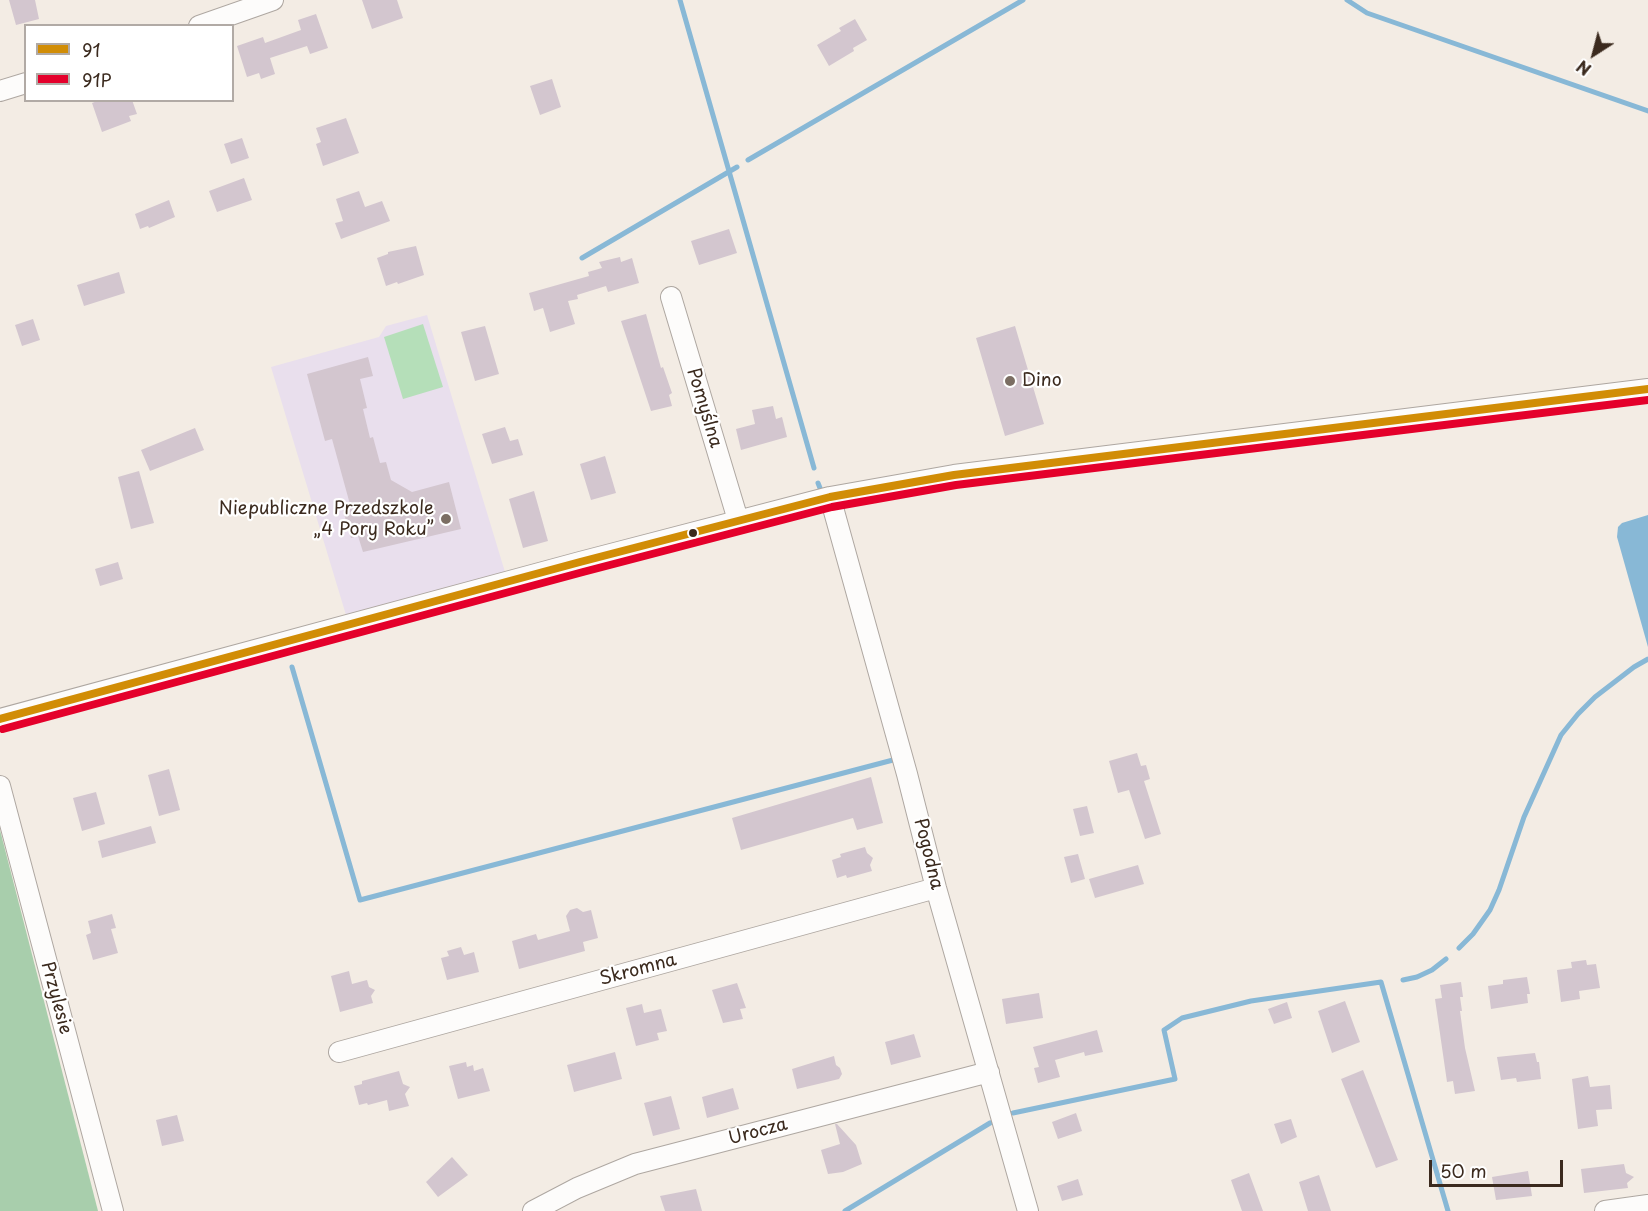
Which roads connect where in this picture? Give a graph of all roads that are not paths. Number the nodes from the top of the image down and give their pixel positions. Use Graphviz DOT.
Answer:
graph roads {
  1 [pos="273,0"];
  2 [pos="205,24"];
  3 [pos="24,84"];
  4 [pos="0,91"];
  5 [pos="671,297"];
  6 [pos="1648,388"];
  7 [pos="830,497"];
  8 [pos="738,520"];
  9 [pos="0,719"];
  10 [pos="0,786"];
  11 [pos="936,888"];
  12 [pos="339,1052"];
  13 [pos="989,1072"];
  14 [pos="1648,1205"];
  15 [pos="113,1211"];
  16 [pos="533,1211"];
  17 [pos="1028,1211"];
  18 [pos="1605,1211"];
  1 -- 2 [label="street"];
  3 -- 4 [label="street"];
  5 -- 8 [label="street, Pomyślna"];
  6 -- 7 [label="street"];
  7 -- 8 [label="street"];
  7 -- 11 [label="street, Pogodna"];
  8 -- 9 [label="street"];
  10 -- 15 [label="street, Przylesie"];
  11 -- 12 [label="street, Skromna"];
  11 -- 13 [label="street, Pogodna"];
  13 -- 16 [label="street, Urocza"];
  13 -- 17 [label="street, Pogodna"];
  14 -- 18 [label="street"];
}
